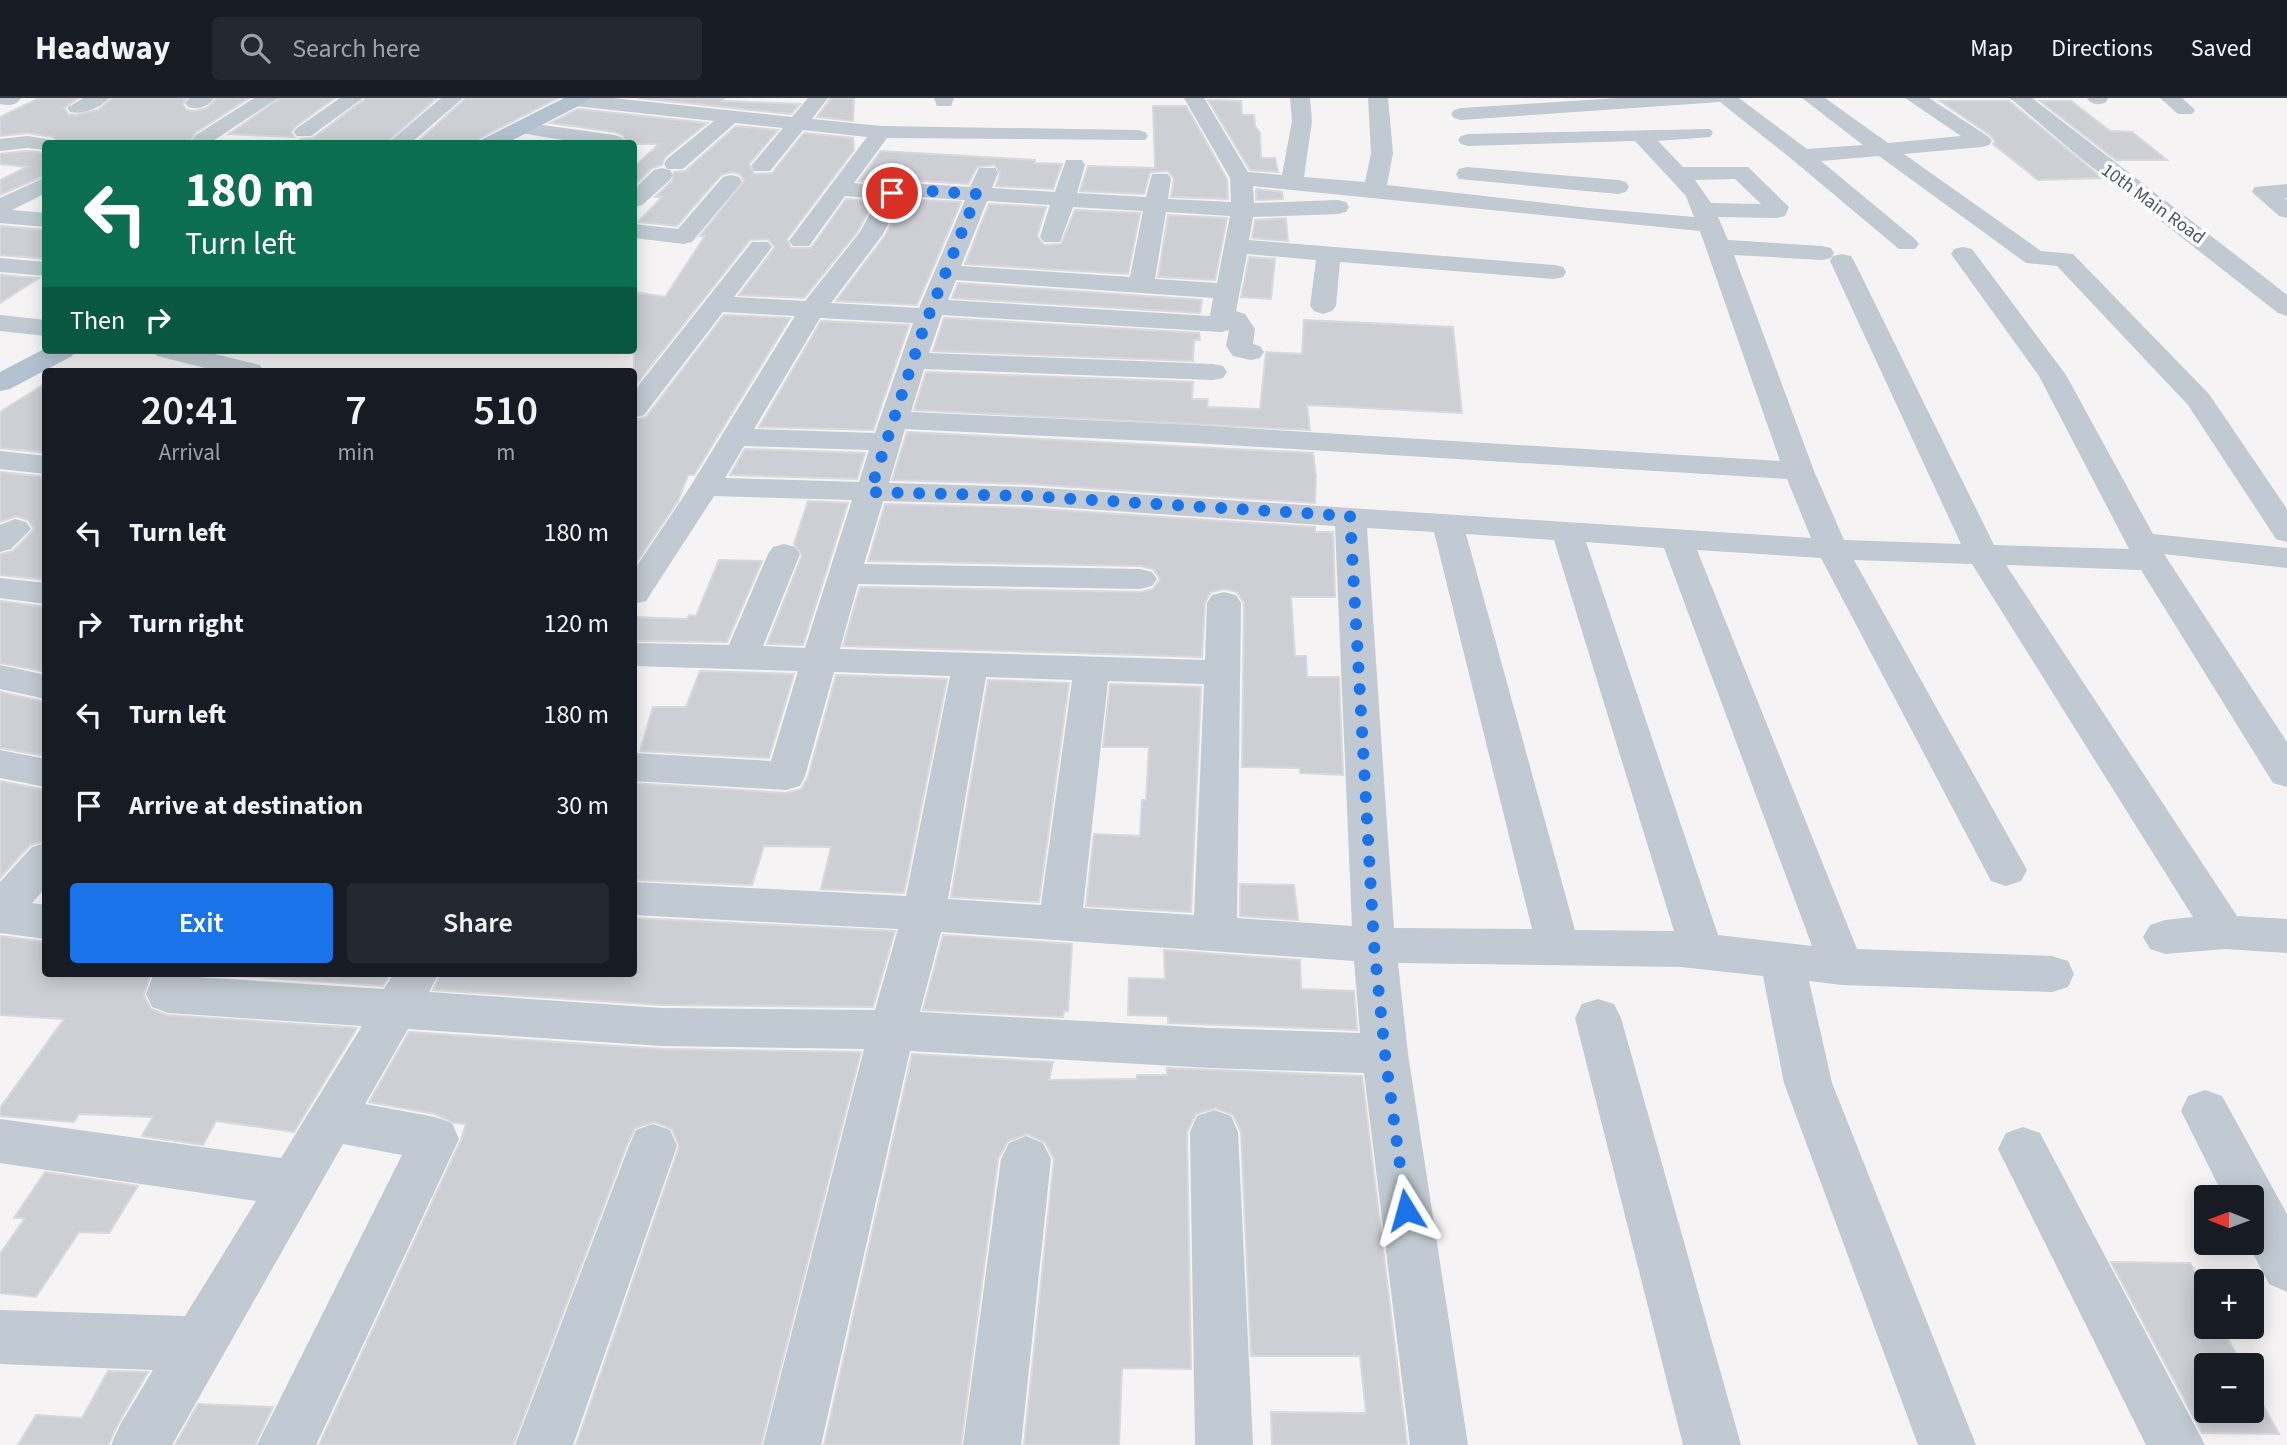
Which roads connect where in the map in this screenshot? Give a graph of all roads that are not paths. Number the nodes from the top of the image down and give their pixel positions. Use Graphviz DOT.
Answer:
graph roads {
  1 [pos="99,98"];
  2 [pos="268,98"];
  3 [pos="353,98"];
  4 [pos="453,98"];
  5 [pos="818,98"];
  6 [pos="1194,98"];
  7 [pos="1300,98"];
  8 [pos="1378,98"];
  9 [pos="1713,98"];
  10 [pos="1727,98"];
  11 [pos="1812,98"];
  12 [pos="1915,98"];
  13 [pos="2020,98"];
  14 [pos="577,99"];
  15 [pos="1456,106"];
  16 [pos="77,108"];
  17 [pos="857,108"];
  18 [pos="656,109"];
  19 [pos="730,117"];
  20 [pos="796,125"];
  21 [pos="522,128"];
  22 [pos="845,130"];
  23 [pos="304,132"];
  24 [pos="881,132"];
  25 [pos="1703,133"];
  26 [pos="1641,135"];
  27 [pos="1138,136"];
  28 [pos="203,139"];
  29 [pos="402,140"];
  30 [pos="496,140"];
  31 [pos="599,140"];
  32 [pos="615,140"];
  33 [pos="1468,140"];
  34 [pos="42,144"];
  35 [pos="0,145"];
  36 [pos="1887,150"];
  37 [pos="1802,156"];
  38 [pos="1074,165"];
  39 [pos="762,166"];
  40 [pos="1467,174"];
  41 [pos="1678,174"];
  42 [pos="1160,178"];
  43 [pos="1241,178"];
  44 [pos="731,182"];
  45 [pos="1292,182"];
  46 [pos="898,183"];
  47 [pos="983,183"];
  48 [pos="42,186"];
  49 [pos="1618,187"];
  50 [pos="839,189"];
  51 [pos="1375,190"];
  52 [pos="2287,191"];
  53 [pos="637,198"];
  54 [pos="1064,201"];
  55 [pos="1463,202"];
  56 [pos="1157,205"];
  57 [pos="0,207"];
  58 [pos="1338,207"];
  59 [pos="1243,210"];
  60 [pos="2287,211"];
  61 [pos="0,216"];
  62 [pos="42,220"];
  63 [pos="1710,227"];
  64 [pos="637,231"];
  65 [pos="1052,237"];
  66 [pos="801,241"];
  67 [pos="1907,244"];
  68 [pos="1236,246"];
  69 [pos="760,247"];
  70 [pos="1329,254"];
  71 [pos="1962,254"];
  72 [pos="0,265"];
  73 [pos="42,269"];
  74 [pos="947,272"];
  75 [pos="1554,272"];
  76 [pos="1141,287"];
  77 [pos="716,304"];
  78 [pos="1224,304"];
  79 [pos="1323,306"];
  80 [pos="2287,308"];
  81 [pos="811,311"];
  82 [pos="931,312"];
  83 [pos="0,323"];
  84 [pos="42,328"];
  85 [pos="1251,352"];
  86 [pos="55,354"];
  87 [pos="182,354"];
  88 [pos="914,361"];
  89 [pos="238,368"];
  90 [pos="1213,372"];
  91 [pos="0,383"];
  92 [pos="637,405"];
  93 [pos="892,431"];
  94 [pos="735,437"];
  95 [pos="0,460"];
  96 [pos="42,465"];
  97 [pos="1800,471"];
  98 [pos="705,487"];
  99 [pos="870,492"];
  100 [pos="1350,516"];
  101 [pos="1448,524"];
  102 [pos="2287,532"];
  103 [pos="1567,533"];
  104 [pos="1676,539"];
  105 [pos="1832,549"];
  106 [pos="2146,551"];
  107 [pos="784,554"];
  108 [pos="1983,555"];
  109 [pos="2287,558"];
  110 [pos="844,574"];
  111 [pos="1140,579"];
  112 [pos="0,588"];
  113 [pos="637,589"];
  114 [pos="42,593"];
  115 [pos="1224,603"];
  116 [pos="637,654"];
  117 [pos="741,658"];
  118 [pos="821,661"];
  119 [pos="970,666"];
  120 [pos="1091,670"];
  121 [pos="1223,673"];
  122 [pos="0,677"];
  123 [pos="42,686"];
  124 [pos="0,764"];
  125 [pos="637,767"];
  126 [pos="42,772"];
  127 [pos="2287,773"];
  128 [pos="42,863"];
  129 [pos="2006,870"];
  130 [pos="637,899"];
  131 [pos="0,911"];
  132 [pos="924,914"];
  133 [pos="0,916"];
  134 [pos="42,921"];
  135 [pos="1060,924"];
  136 [pos="2225,932"];
  137 [pos="1215,933"];
  138 [pos="2287,936"];
  139 [pos="2165,937"];
  140 [pos="1374,945"];
  141 [pos="1558,948"];
  142 [pos="1702,952"];
  143 [pos="1783,962"];
  144 [pos="1842,967"];
  145 [pos="2052,974"];
  146 [pos="175,977"];
  147 [pos="406,991"];
  148 [pos="1598,1018"];
  149 [pos="892,1030"];
  150 [pos="1385,1054"];
  151 [pos="2205,1111"];
  152 [pos="330,1120"];
  153 [pos="1214,1132"];
  154 [pos="0,1140"];
  155 [pos="653,1146"];
  156 [pos="2023,1149"];
  157 [pos="1026,1158"];
  158 [pos="294,1182"];
  159 [pos="2244,1185"];
  160 [pos="2264,1223"];
  161 [pos="2287,1266"];
  162 [pos="0,1337"];
  163 [pos="199,1344"];
  164 [pos="140,1445"];
  165 [pos="286,1445"];
  166 [pos="544,1445"];
  167 [pos="792,1445"];
  168 [pos="992,1445"];
  169 [pos="1224,1445"];
  170 [pos="1439,1445"];
  171 [pos="1712,1445"];
  172 [pos="1947,1445"];
  173 [pos="2176,1445"];
  1 -- 16 [label="street"];
  2 -- 28 [label="street"];
  3 -- 23 [label="street"];
  4 -- 29 [label="street"];
  5 -- 20 [label="street"];
  6 -- 43 [label="street"];
  7 -- 45 [label="street"];
  8 -- 51 [label="street"];
  9 -- 15 [label="street"];
  10 -- 37 [label="street"];
  11 -- 36 [label="street"];
  12 -- 36 [label="street"];
  13 -- 80 [label="street, 10th Main Road"];
  14 -- 18 [label="street"];
  14 -- 21 [label="main road"];
  15 -- 33 [label="street"];
  17 -- 22 [label="street"];
  18 -- 19 [label="street"];
  18 -- 32 [label="street"];
  19 -- 20 [label="street"];
  19 -- 53 [label="street"];
  20 -- 22 [label="street"];
  20 -- 39 [label="street"];
  21 -- 30 [label="main road"];
  21 -- 31 [label="street"];
  22 -- 24 [label="street"];
  24 -- 27 [label="street"];
  24 -- 50 [label="street"];
  25 -- 26 [label="street"];
  26 -- 33 [label="street"];
  26 -- 41 [label="street"];
  33 -- 40 [label="street"];
  34 -- 35 [label="street"];
  36 -- 37 [label="street"];
  36 -- 102 [label="street"];
  37 -- 67 [label="street"];
  38 -- 54 [label="street"];
  40 -- 49 [label="street"];
  40 -- 55 [label="street"];
  41 -- 63 [label="street"];
  41 -- 63 [label="street"];
  42 -- 56 [label="street"];
  43 -- 45 [label="street"];
  43 -- 59 [label="street"];
  44 -- 64 [label="street"];
  45 -- 51 [label="street"];
  46 -- 47 [label="street"];
  46 -- 50 [label="street"];
  46 -- 81 [label="street"];
  47 -- 54 [label="street"];
  47 -- 74 [label="street"];
  48 -- 57 [label="street"];
  50 -- 66 [label="street"];
  51 -- 55 [label="street"];
  52 -- 60 [label="street"];
  54 -- 56 [label="street"];
  54 -- 65 [label="street"];
  55 -- 63 [label="street"];
  56 -- 59 [label="street"];
  56 -- 76 [label="street"];
  58 -- 59 [label="street"];
  59 -- 68 [label="street"];
  61 -- 62 [label="street"];
  63 -- 97 [label="street"];
  63 -- 108 [label="street"];
  68 -- 70 [label="street"];
  68 -- 78 [label="street"];
  69 -- 77 [label="street"];
  70 -- 75 [label="street"];
  70 -- 79 [label="street"];
  71 -- 106 [label="street"];
  72 -- 73 [label="street"];
  74 -- 76 [label="street"];
  74 -- 82 [label="street"];
  76 -- 78 [label="street"];
  77 -- 81 [label="street"];
  77 -- 92 [label="street"];
  78 -- 82 [label="street"];
  78 -- 85 [label="street"];
  81 -- 82 [label="street"];
  81 -- 94 [label="street"];
  82 -- 88 [label="street"];
  83 -- 84 [label="street"];
  86 -- 91 [label="main road"];
  87 -- 89 [label="street"];
  88 -- 90 [label="street"];
  88 -- 93 [label="street"];
  93 -- 94 [label="street"];
  93 -- 97 [label="street"];
  93 -- 99 [label="street"];
  94 -- 98 [label="street"];
  95 -- 96 [label="street"];
  97 -- 105 [label="street"];
  98 -- 99 [label="street"];
  98 -- 113 [label="street"];
  99 -- 100 [label="street"];
  99 -- 110 [label="street"];
  100 -- 101 [label="street"];
  100 -- 140 [label="street"];
  101 -- 103 [label="street"];
  101 -- 141 [label="street"];
  103 -- 104 [label="street"];
  103 -- 142 [label="street"];
  104 -- 105 [label="street"];
  104 -- 144 [label="street"];
  105 -- 108 [label="street"];
  105 -- 129 [label="street"];
  106 -- 108 [label="street"];
  106 -- 109 [label="street"];
  106 -- 127 [label="street"];
  107 -- 117 [label="street"];
  108 -- 136 [label="street"];
  110 -- 111 [label="street"];
  110 -- 118 [label="street"];
  112 -- 114 [label="street"];
  115 -- 121 [label="street"];
  116 -- 117 [label="street"];
  117 -- 118 [label="street"];
  118 -- 119 [label="street"];
  118 -- 125 [label="street"];
  119 -- 120 [label="street"];
  119 -- 132 [label="street"];
  120 -- 121 [label="street"];
  120 -- 135 [label="street"];
  121 -- 137 [label="street"];
  122 -- 123 [label="street"];
  124 -- 126 [label="street"];
  128 -- 131 [label="street"];
  130 -- 132 [label="street"];
  132 -- 135 [label="street"];
  132 -- 149 [label="street"];
  133 -- 134 [label="street"];
  135 -- 137 [label="street"];
  136 -- 138 [label="street"];
  136 -- 139 [label="street"];
  137 -- 140 [label="street"];
  140 -- 141 [label="street"];
  140 -- 150 [label="street"];
  141 -- 142 [label="street"];
  142 -- 143 [label="street"];
  143 -- 144 [label="street"];
  143 -- 172 [label="street"];
  144 -- 145 [label="street"];
  146 -- 147 [label="street"];
  147 -- 149 [label="street"];
  147 -- 152 [label="street"];
  148 -- 171 [label="street"];
  149 -- 150 [label="street"];
  149 -- 167 [label="street"];
  150 -- 170 [label="street"];
  151 -- 159 [label="street"];
  152 -- 158 [label="street"];
  152 -- 165 [label="street"];
  153 -- 169 [label="street"];
  154 -- 158 [label="street"];
  155 -- 166 [label="street"];
  156 -- 173 [label="street"];
  157 -- 168 [label="street"];
  158 -- 163 [label="street"];
  160 -- 161 [label="street"];
  162 -- 163 [label="street"];
  163 -- 164 [label="street"];
}
